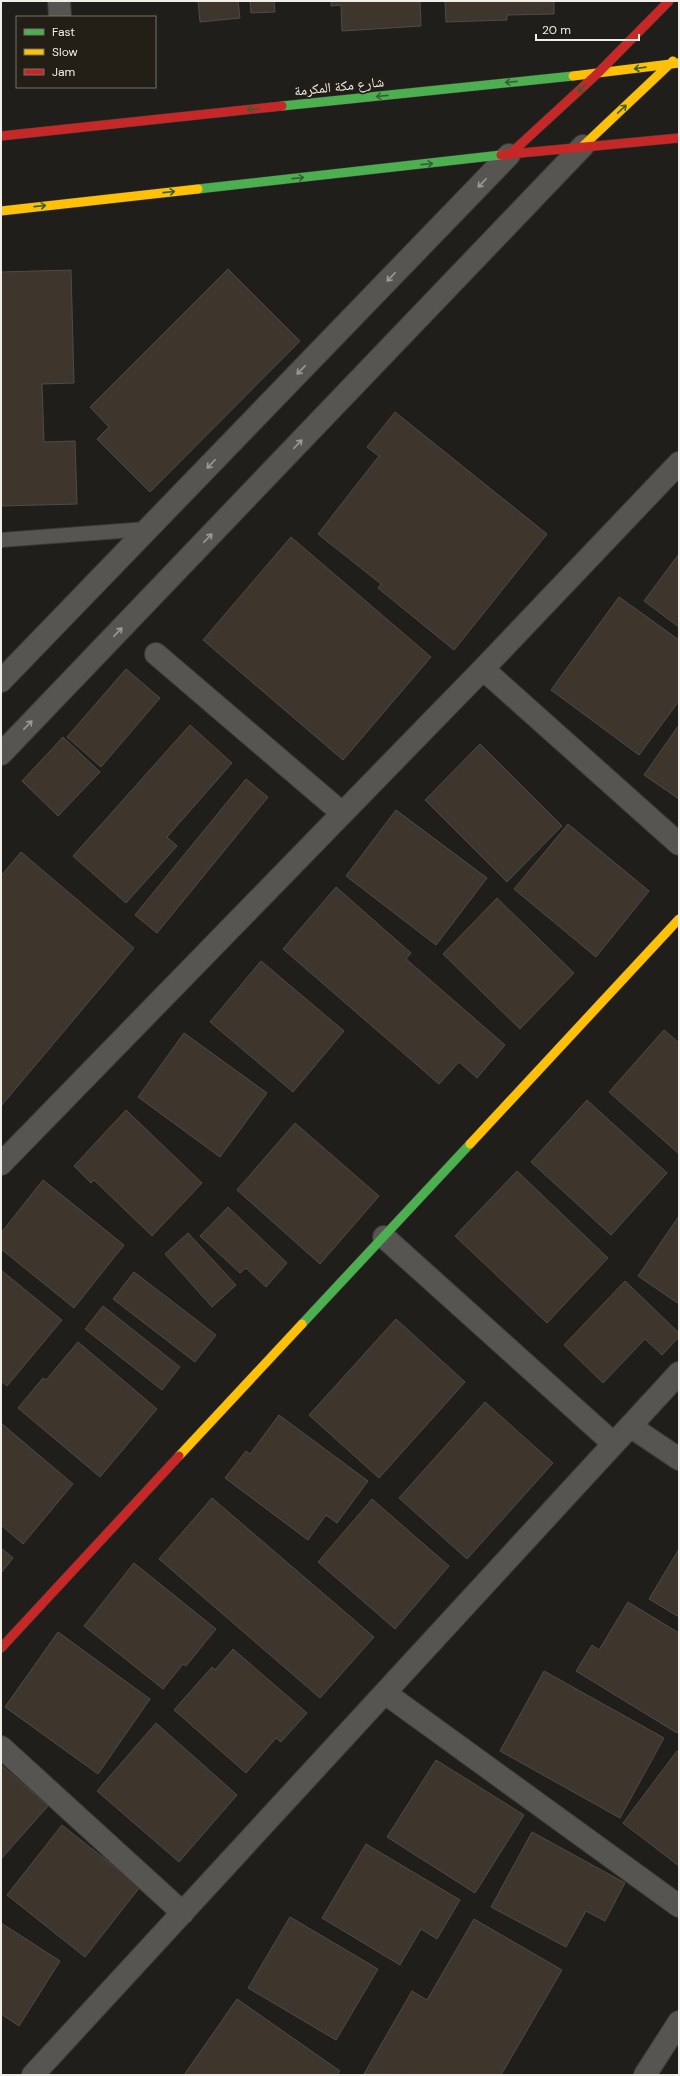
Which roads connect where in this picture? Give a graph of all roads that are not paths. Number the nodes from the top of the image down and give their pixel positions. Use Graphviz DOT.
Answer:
graph roads {
  1 [pos="59,1"];
  2 [pos="669,1"];
  3 [pos="60,16"];
  4 [pos="679,54"];
  5 [pos="675,63"];
  6 [pos="598,73"];
  7 [pos="1,136"];
  8 [pos="679,138"];
  9 [pos="583,146"];
  10 [pos="509,155"];
  11 [pos="1,210"];
  12 [pos="679,463"];
  13 [pos="147,529"];
  14 [pos="1,540"];
  15 [pos="156,654"];
  16 [pos="483,669"];
  17 [pos="1,681"];
  18 [pos="1,754"];
  19 [pos="342,813"];
  20 [pos="679,844"];
  21 [pos="679,919"];
  22 [pos="1,1164"];
  23 [pos="384,1237"];
  24 [pos="679,1373"];
  25 [pos="630,1426"];
  26 [pos="614,1444"];
  27 [pos="679,1459"];
  28 [pos="1,1648"];
  29 [pos="385,1693"];
  30 [pos="1,1747"];
  31 [pos="679,1906"];
  32 [pos="183,1913"];
  33 [pos="679,2022"];
  34 [pos="33,2075"];
  35 [pos="645,2075"];
  1 -- 3 [label="street"];
  2 -- 6 [label="main road"];
  4 -- 5 [label="main road"];
  5 -- 6 [label="main road, شارع مكة المكرمة, one-way"];
  9 -- 5 [label="main road, one-way"];
  6 -- 7 [label="main road, شارع مكة المكرمة, one-way"];
  6 -- 10 [label="main road, one-way"];
  8 -- 9 [label="main road"];
  9 -- 10 [label="main road"];
  18 -- 9 [label="street, one-way"];
  11 -- 10 [label="main road, one-way"];
  10 -- 13 [label="street, one-way"];
  12 -- 16 [label="street"];
  13 -- 14 [label="lane"];
  13 -- 17 [label="street"];
  15 -- 19 [label="street"];
  16 -- 19 [label="street"];
  16 -- 20 [label="street"];
  19 -- 22 [label="street"];
  21 -- 23 [label="main road"];
  23 -- 26 [label="street"];
  23 -- 28 [label="main road"];
  24 -- 25 [label="street"];
  25 -- 26 [label="street"];
  25 -- 27 [label="street"];
  26 -- 29 [label="street"];
  29 -- 31 [label="street"];
  29 -- 32 [label="street"];
  30 -- 32 [label="street"];
  32 -- 34 [label="street"];
  33 -- 35 [label="street"];
}
